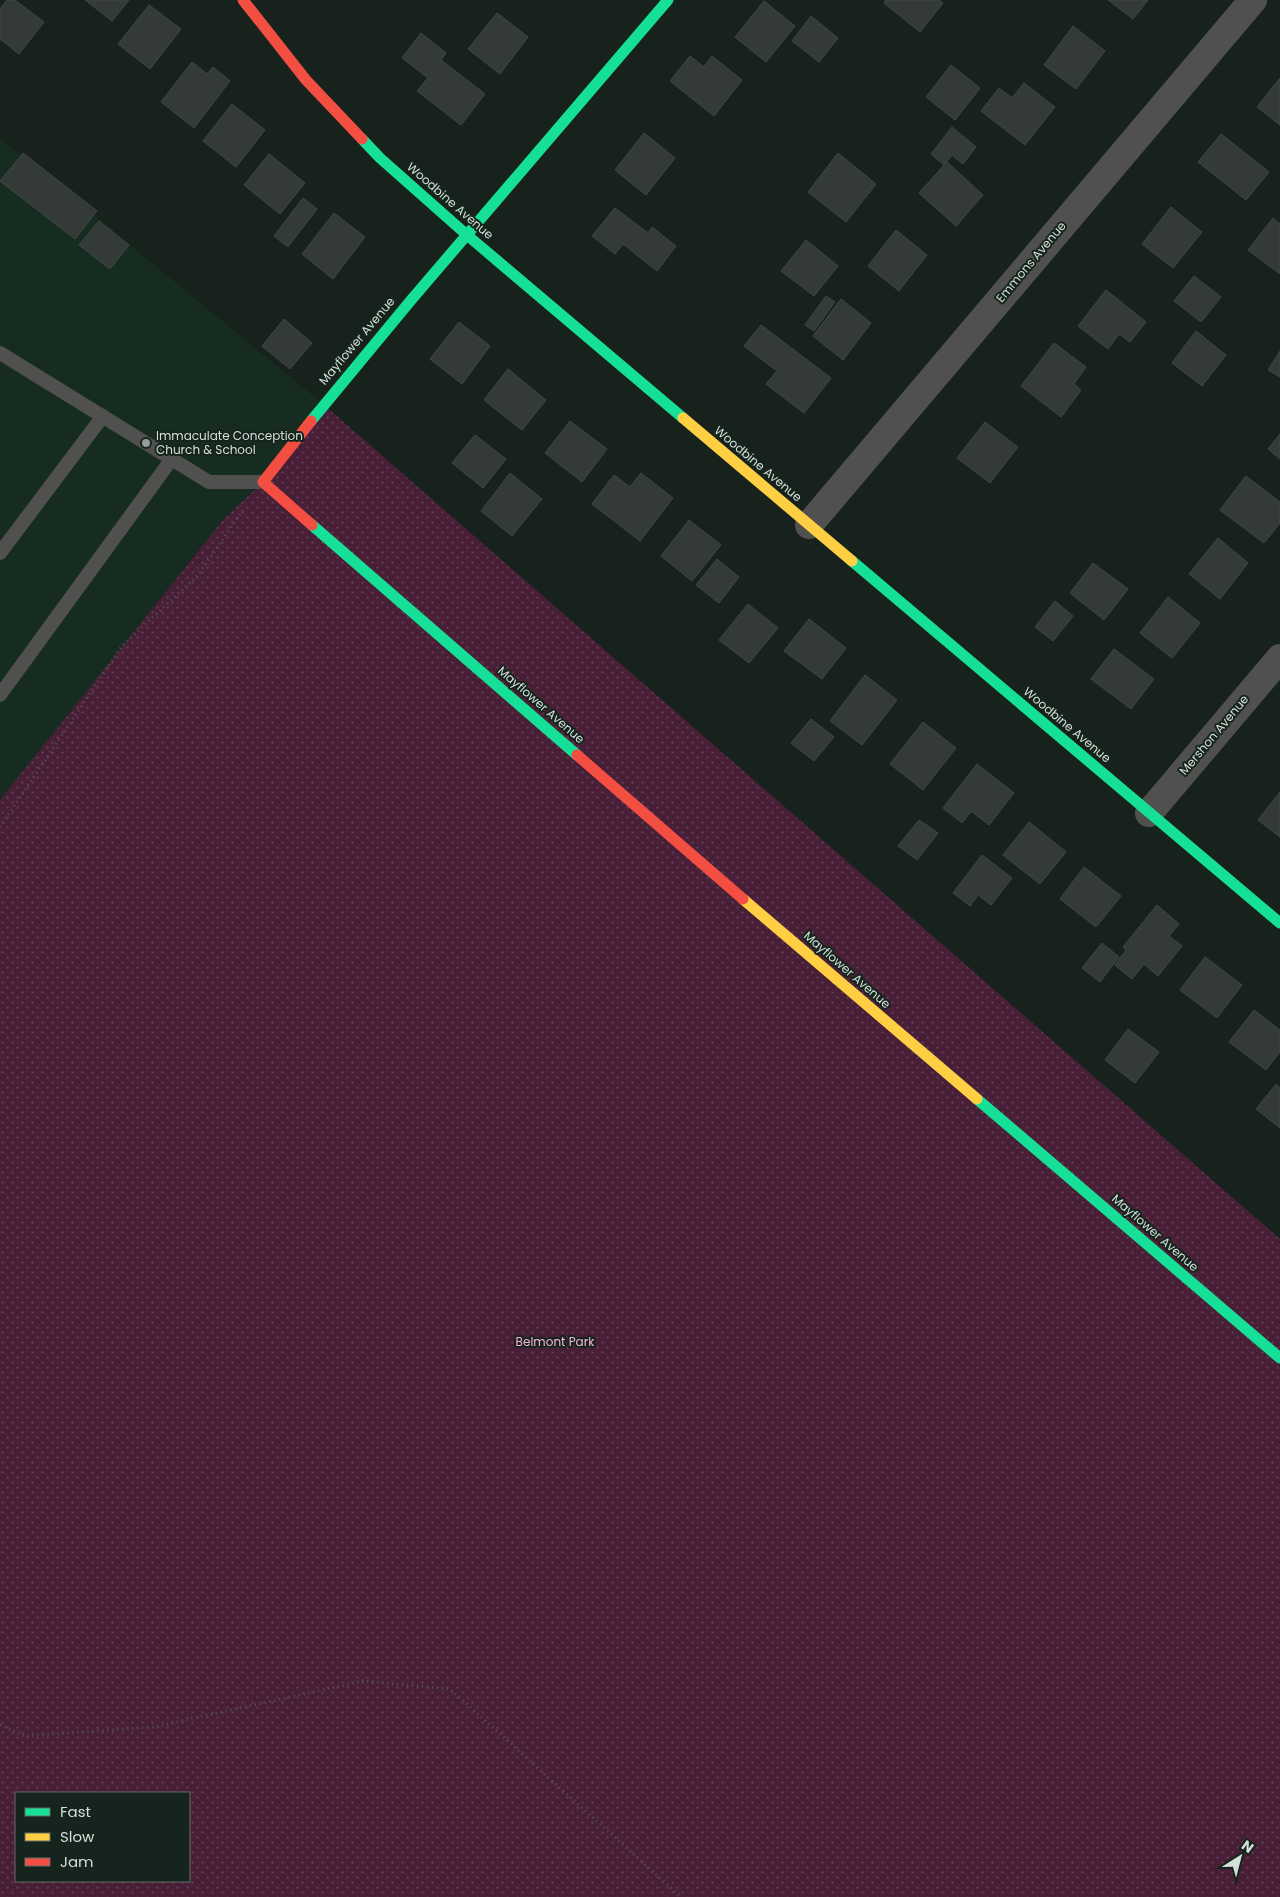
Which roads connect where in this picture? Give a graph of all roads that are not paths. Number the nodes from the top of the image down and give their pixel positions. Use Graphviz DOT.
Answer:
graph roads {
  1 [pos="243,0"];
  2 [pos="668,0"];
  3 [pos="1253,0"];
  4 [pos="467,235"];
  5 [pos="0,353"];
  6 [pos="103,416"];
  7 [pos="171,460"];
  8 [pos="263,482"];
  9 [pos="809,525"];
  10 [pos="0,553"];
  11 [pos="1280,658"];
  12 [pos="0,695"];
  13 [pos="1149,813"];
  14 [pos="1280,923"];
  15 [pos="1280,1358"];
  1 -- 4 [label="street, Woodbine Avenue"];
  2 -- 4 [label="street, Mayflower Avenue"];
  3 -- 9 [label="street, Emmons Avenue"];
  4 -- 8 [label="street, Mayflower Avenue"];
  4 -- 9 [label="street, Woodbine Avenue"];
  5 -- 6 [label="lane"];
  6 -- 7 [label="lane"];
  6 -- 10 [label="lane"];
  7 -- 8 [label="lane"];
  7 -- 12 [label="lane"];
  8 -- 15 [label="street, Mayflower Avenue"];
  9 -- 13 [label="street, Woodbine Avenue"];
  11 -- 13 [label="street, Mershon Avenue"];
  13 -- 14 [label="street, Woodbine Avenue"];
}
